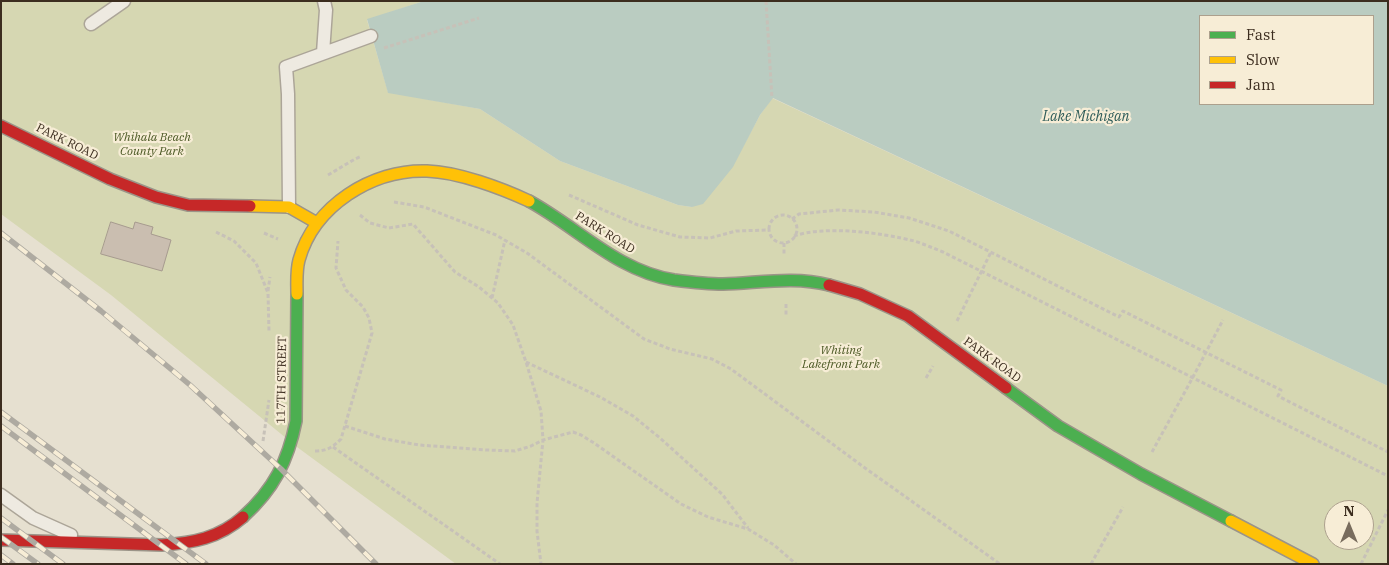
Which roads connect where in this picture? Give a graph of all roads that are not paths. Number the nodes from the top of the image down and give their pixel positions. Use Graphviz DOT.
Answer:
graph roads {
  1 [pos="124,1"];
  2 [pos="324,1"];
  3 [pos="91,24"];
  4 [pos="365,38"];
  5 [pos="323,53"];
  6 [pos="1,126"];
  7 [pos="289,207"];
  8 [pos="317,224"];
  9 [pos="1,495"];
  10 [pos="1,540"];
  11 [pos="90,543"];
  12 [pos="1313,564"];
  1 -- 3 [label="lane"];
  2 -- 5 [label="lane"];
  4 -- 5 [label="lane"];
  5 -- 7 [label="lane"];
  6 -- 7 [label="street, PARK ROAD"];
  7 -- 8 [label="street"];
  8 -- 11 [label="street, 117TH STREET"];
  8 -- 12 [label="street, PARK ROAD"];
  9 -- 11 [label="lane"];
  10 -- 11 [label="street, 117TH STREET"];
}
